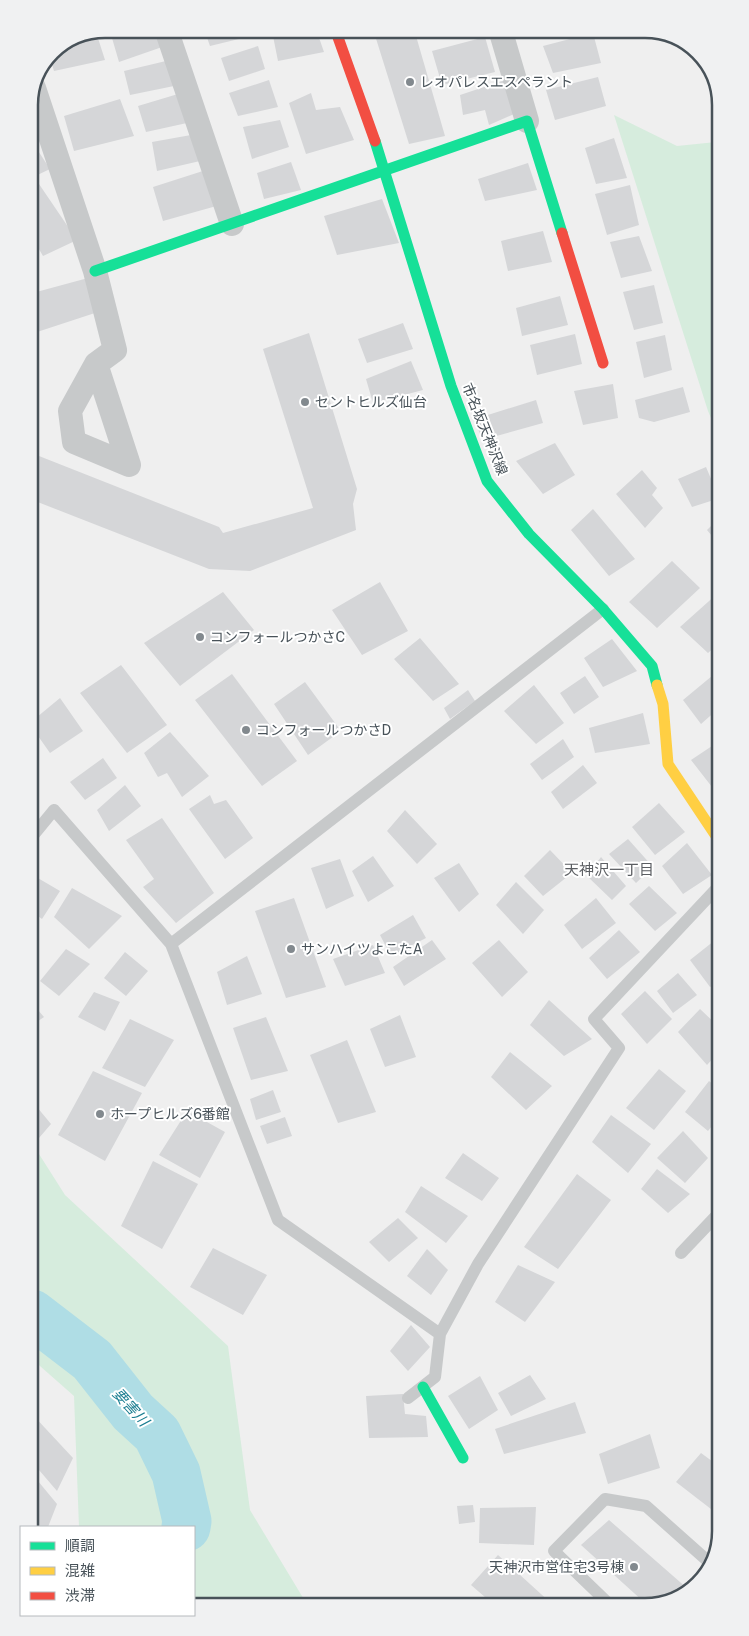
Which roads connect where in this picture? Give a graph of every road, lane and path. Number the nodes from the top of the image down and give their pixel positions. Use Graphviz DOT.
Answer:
graph roads {
  1 [pos="169,38"];
  2 [pos="338,38"];
  3 [pos="503,38"];
  4 [pos="38,100"];
  5 [pos="527,121"];
  6 [pos="386,172"];
  7 [pos="232,224"];
  8 [pos="95,271"];
  9 [pos="603,363"];
  10 [pos="96,364"];
  11 [pos="603,608"];
  12 [pos="712,826"];
  13 [pos="38,829"];
  14 [pos="712,893"];
  15 [pos="171,944"];
  16 [pos="712,1221"];
  17 [pos="681,1254"];
  18 [pos="440,1334"];
  19 [pos="423,1386"];
  20 [pos="408,1398"];
  21 [pos="463,1458"];
  22 [pos="705,1559"];
  23 [pos="603,1598"];
  1 -- 7 [label="street"];
  2 -- 6 [label="street, 市名坂天神沢線"];
  3 -- 5 [label="street"];
  4 -- 8 [label="street"];
  5 -- 6 [label="street"];
  5 -- 9 [label="street"];
  6 -- 7 [label="street"];
  6 -- 11 [label="street, 市名坂天神沢線"];
  7 -- 8 [label="street"];
  8 -- 10 [label="street"];
  11 -- 12 [label="street, 市名坂天神沢線"];
  11 -- 15 [label="lane"];
  13 -- 15 [label="lane"];
  14 -- 18 [label="lane"];
  15 -- 18 [label="lane"];
  16 -- 17 [label="lane"];
  18 -- 19 [label="lane"];
  19 -- 20 [label="lane"];
  19 -- 21 [label="street"];
  22 -- 23 [label="lane"];
}
